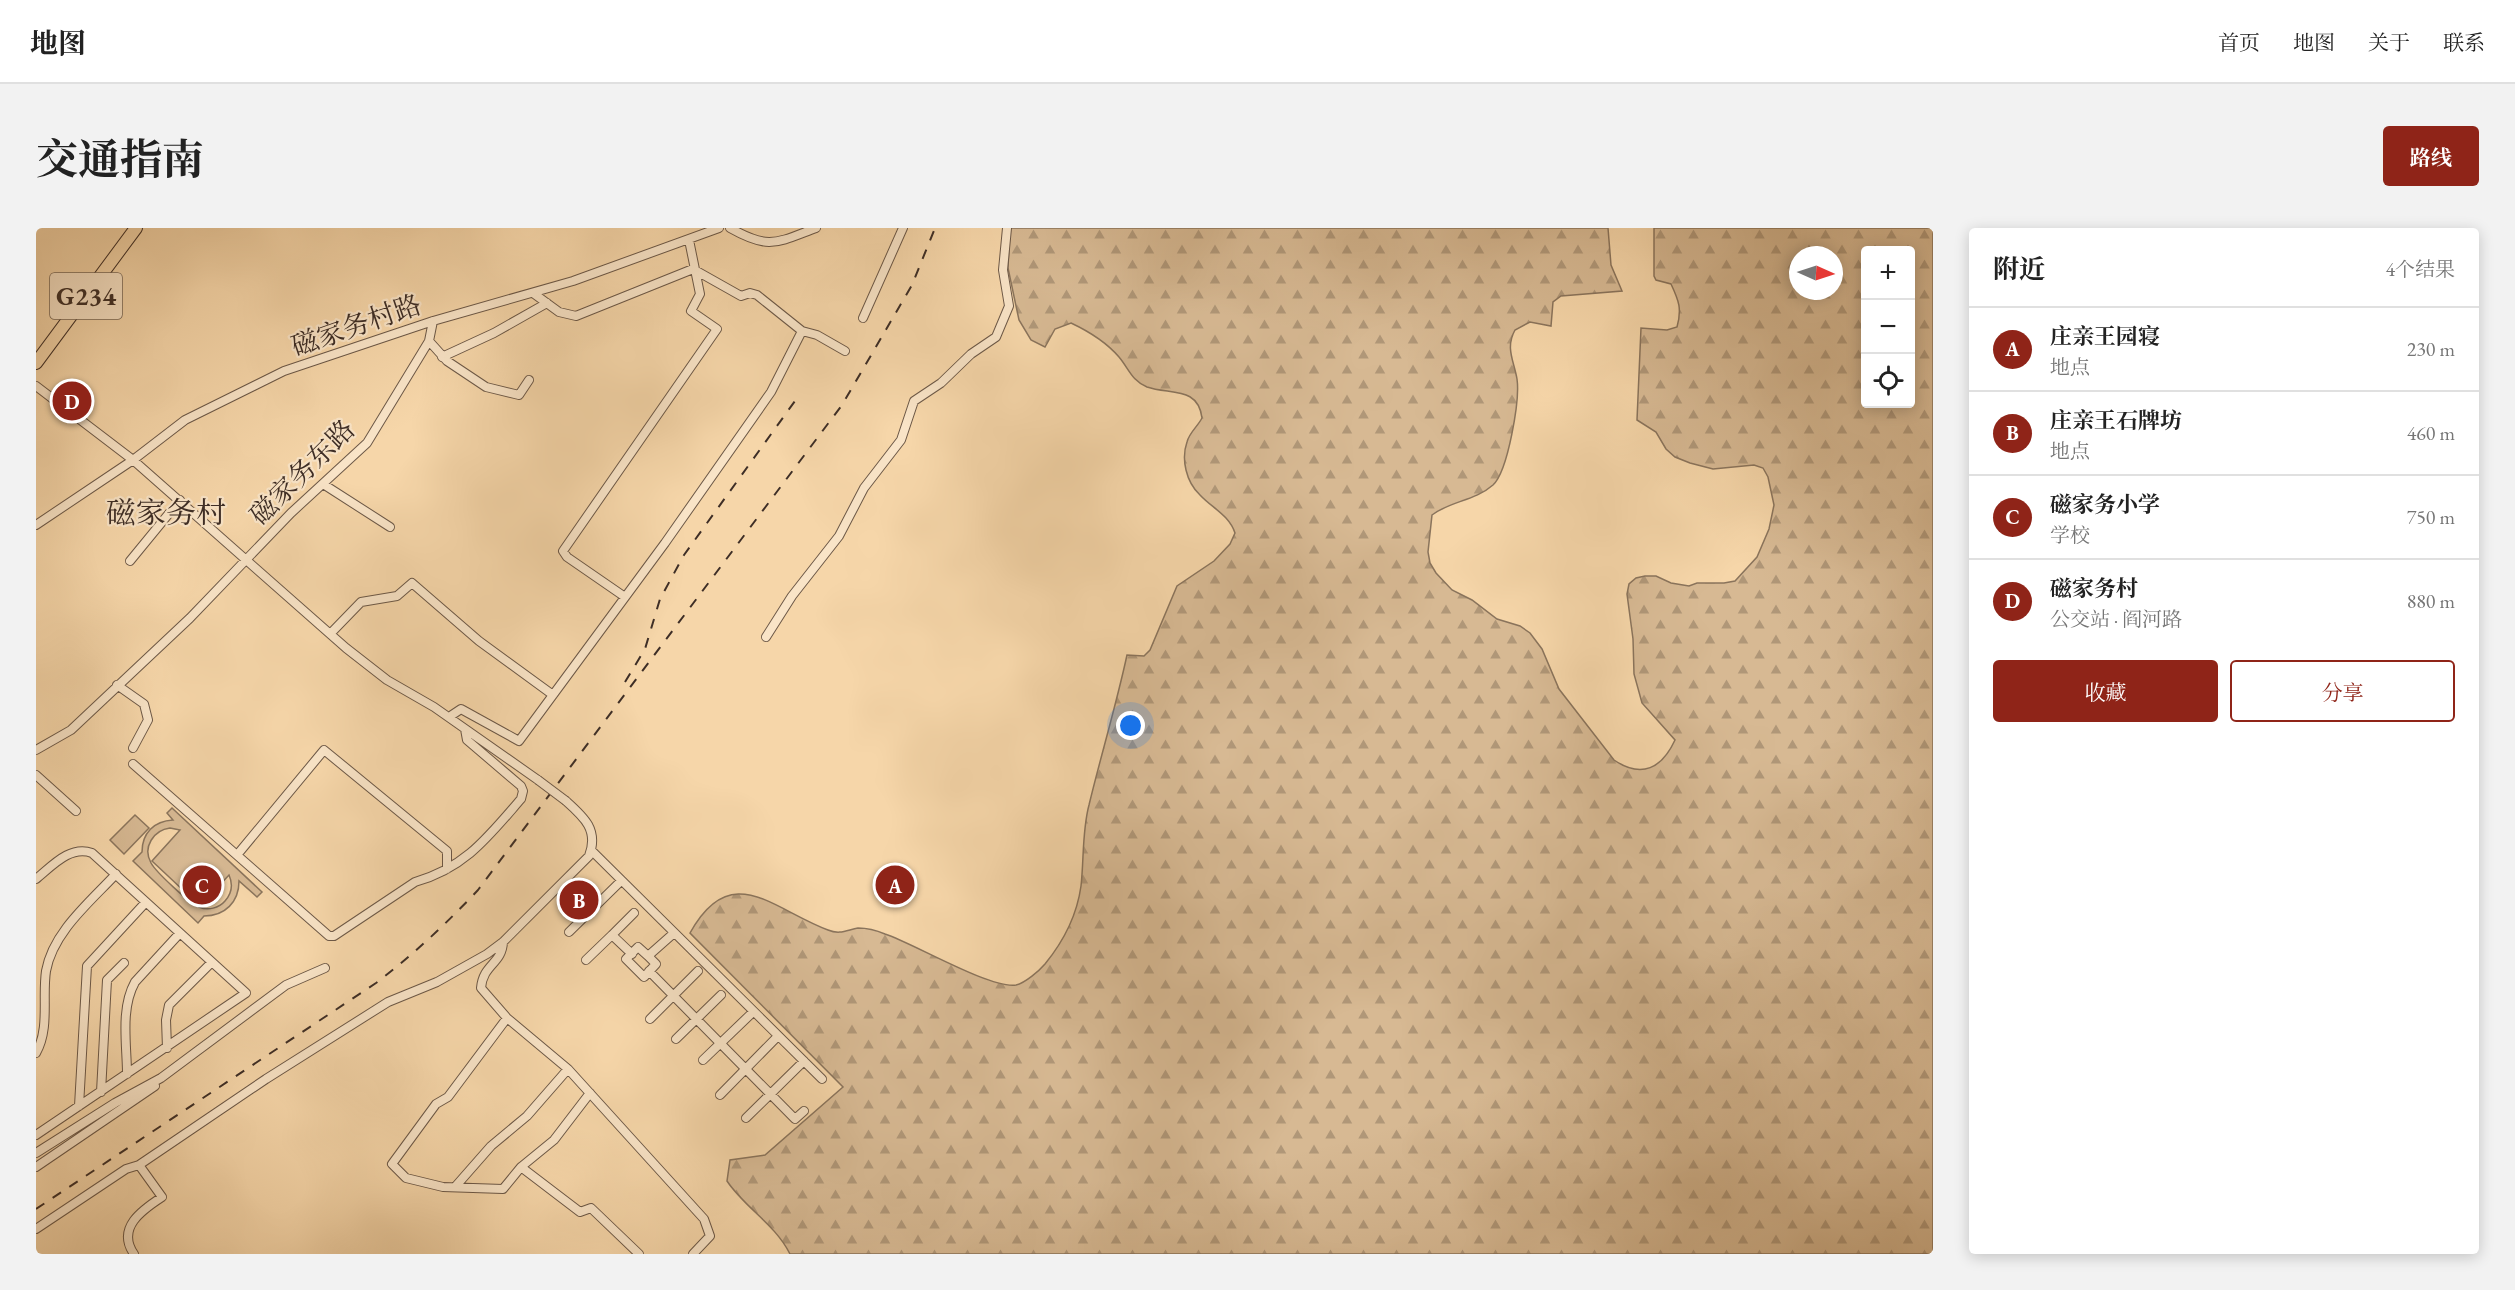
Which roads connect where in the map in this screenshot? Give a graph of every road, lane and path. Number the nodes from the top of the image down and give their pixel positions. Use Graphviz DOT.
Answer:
graph roads {
  1 [pos="136,228"];
  2 [pos="719,228"];
  3 [pos="730,228"];
  4 [pos="816,228"];
  5 [pos="903,228"];
  6 [pos="1006,228"];
  7 [pos="688,240"];
  8 [pos="693,269"];
  9 [pos="533,293"];
  10 [pos="547,303"];
  11 [pos="864,318"];
  12 [pos="433,321"];
  13 [pos="802,331"];
  14 [pos="429,341"];
  15 [pos="846,351"];
  16 [pos="442,357"];
  17 [pos="36,363"];
  18 [pos="529,380"];
  19 [pos="36,386"];
  20 [pos="133,460"];
  21 [pos="322,484"];
  22 [pos="180,500"];
  23 [pos="36,525"];
  24 [pos="390,527"];
  25 [pos="246,558"];
  26 [pos="130,561"];
  27 [pos="625,597"];
  28 [pos="330,634"];
  29 [pos="766,637"];
  30 [pos="117,685"];
  31 [pos="553,695"];
  32 [pos="449,717"];
  33 [pos="465,729"];
  34 [pos="133,748"];
  35 [pos="36,750"];
  36 [pos="133,764"];
  37 [pos="36,775"];
  38 [pos="76,811"];
  39 [pos="591,851"];
  40 [pos="237,855"];
  41 [pos="447,869"];
  42 [pos="116,874"];
  43 [pos="36,879"];
  44 [pos="621,881"];
  45 [pos="146,902"];
  46 [pos="633,913"];
  47 [pos="569,932"];
  48 [pos="180,933"];
  49 [pos="674,933"];
  50 [pos="612,935"];
  51 [pos="503,942"];
  52 [pos="632,954"];
  53 [pos="648,956"];
  54 [pos="586,960"];
  55 [pos="212,962"];
  56 [pos="124,963"];
  57 [pos="325,968"];
  58 [pos="650,971"];
  59 [pos="698,971"];
  60 [pos="721,995"];
  61 [pos="673,996"];
  62 [pos="753,1012"];
  63 [pos="507,1018"];
  64 [pos="650,1019"];
  65 [pos="697,1019"];
  66 [pos="778,1036"];
  67 [pos="676,1039"];
  68 [pos="720,1043"];
  69 [pos="167,1048"];
  70 [pos="36,1053"];
  71 [pos="703,1060"];
  72 [pos="804,1061"];
  73 [pos="568,1069"];
  74 [pos="746,1069"];
  75 [pos="127,1074"];
  76 [pos="161,1078"];
  77 [pos="822,1079"];
  78 [pos="101,1092"];
  79 [pos="590,1093"];
  80 [pos="770,1094"];
  81 [pos="720,1095"];
  82 [pos="79,1106"];
  83 [pos="804,1111"];
  84 [pos="746,1118"];
  85 [pos="36,1135"];
  86 [pos="36,1153"];
  87 [pos="139,1165"];
  88 [pos="36,1167"];
  89 [pos="521,1167"];
  90 [pos="455,1187"];
  91 [pos="36,1229"];
  92 [pos="134,1254"];
  93 [pos="639,1254"];
  94 [pos="693,1254"];
  1 -- 17 [label="highway, G234"];
  2 -- 7 [label="street, 磁家务村路"];
  3 -- 4 [label="street"];
  5 -- 11 [label="street"];
  6 -- 29 [label="street"];
  7 -- 8 [label="street"];
  7 -- 9 [label="street, 磁家务村路"];
  8 -- 10 [label="street"];
  8 -- 13 [label="street"];
  8 -- 27 [label="street"];
  9 -- 10 [label="street"];
  9 -- 12 [label="street, 磁家务村路"];
  10 -- 16 [label="street"];
  12 -- 14 [label="street, 磁家务东路"];
  12 -- 20 [label="street, 磁家务村路"];
  13 -- 15 [label="street"];
  13 -- 27 [label="street"];
  14 -- 16 [label="street"];
  14 -- 21 [label="street, 磁家务东路"];
  16 -- 18 [label="street"];
  19 -- 20 [label="street"];
  20 -- 22 [label="street"];
  20 -- 23 [label="street, 磁家务村路"];
  21 -- 24 [label="street"];
  21 -- 25 [label="street, 磁家务东路"];
  22 -- 25 [label="street"];
  22 -- 26 [label="street"];
  25 -- 28 [label="street"];
  25 -- 30 [label="street, 磁家务东路"];
  27 -- 31 [label="street"];
  28 -- 31 [label="street"];
  28 -- 32 [label="street"];
  30 -- 34 [label="street"];
  30 -- 35 [label="street, 磁家务东路"];
  31 -- 32 [label="street"];
  32 -- 33 [label="street"];
  33 -- 39 [label="street, bridge"];
  33 -- 41 [label="street"];
  36 -- 40 [label="street"];
  37 -- 38 [label="street"];
  39 -- 44 [label="street"];
  39 -- 51 [label="street"];
  40 -- 41 [label="street"];
  40 -- 41 [label="street"];
  42 -- 43 [label="street"];
  42 -- 45 [label="street"];
  42 -- 70 [label="street"];
  44 -- 47 [label="street"];
  44 -- 49 [label="street"];
  45 -- 48 [label="street"];
  45 -- 82 [label="street"];
  46 -- 50 [label="street"];
  48 -- 55 [label="street"];
  48 -- 75 [label="street"];
  49 -- 53 [label="street"];
  49 -- 62 [label="street"];
  50 -- 52 [label="street"];
  50 -- 54 [label="street"];
  51 -- 63 [label="street"];
  51 -- 87 [label="street"];
  52 -- 53 [label="street"];
  52 -- 58 [label="street"];
  53 -- 58 [label="street"];
  55 -- 69 [label="street"];
  55 -- 69 [label="street"];
  56 -- 78 [label="street"];
  57 -- 76 [label="street"];
  58 -- 61 [label="street"];
  59 -- 61 [label="street"];
  60 -- 65 [label="street"];
  61 -- 64 [label="street"];
  61 -- 65 [label="street"];
  62 -- 66 [label="street"];
  62 -- 68 [label="street"];
  63 -- 73 [label="street"];
  63 -- 90 [label="street"];
  65 -- 67 [label="street"];
  65 -- 68 [label="street"];
  66 -- 72 [label="street"];
  66 -- 74 [label="street"];
  68 -- 71 [label="street"];
  68 -- 74 [label="street"];
  69 -- 75 [label="street"];
  72 -- 77 [label="street"];
  72 -- 80 [label="street"];
  73 -- 79 [label="street"];
  73 -- 90 [label="street"];
  74 -- 80 [label="street"];
  74 -- 81 [label="street"];
  75 -- 78 [label="street"];
  76 -- 86 [label="street"];
  76 -- 88 [label="street"];
  78 -- 82 [label="street"];
  79 -- 89 [label="street"];
  79 -- 94 [label="street"];
  80 -- 83 [label="street"];
  80 -- 84 [label="street"];
  82 -- 85 [label="street"];
  87 -- 91 [label="street"];
  87 -- 92 [label="street"];
  89 -- 90 [label="street"];
  89 -- 93 [label="street"];
}
